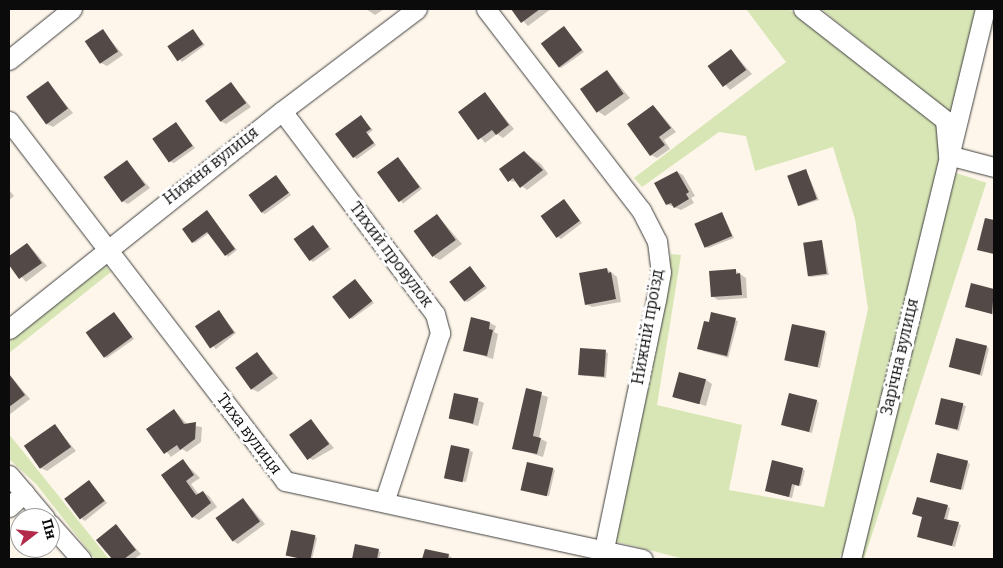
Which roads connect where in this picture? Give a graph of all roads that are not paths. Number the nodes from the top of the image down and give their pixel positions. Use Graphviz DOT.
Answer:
graph roads {
  1 [pos="72,9"];
  2 [pos="417,9"];
  3 [pos="486,9"];
  4 [pos="803,9"];
  5 [pos="985,9"];
  6 [pos="9,60"];
  7 [pos="282,111"];
  8 [pos="9,121"];
  9 [pos="948,155"];
  10 [pos="994,167"];
  11 [pos="107,249"];
  12 [pos="9,329"];
  13 [pos="9,476"];
  14 [pos="24,493"];
  15 [pos="384,502"];
  16 [pos="9,507"];
  17 [pos="37,508"];
  18 [pos="60,535"];
  19 [pos="604,550"];
  20 [pos="81,559"];
  21 [pos="643,559"];
  22 [pos="851,559"];
  1 -- 6 [label="street"];
  2 -- 7 [label="street, Нижня вулиця"];
  3 -- 19 [label="street, Нижній проїзд"];
  4 -- 9 [label="street, Зарічна вулиця"];
  5 -- 9 [label="street, Зарічна вулиця"];
  7 -- 11 [label="street, Нижня вулиця"];
  7 -- 15 [label="street, Тихий провулок"];
  8 -- 11 [label="street, Тиха вулиця"];
  9 -- 10 [label="street"];
  9 -- 22 [label="street, Зарічна вулиця"];
  11 -- 12 [label="street, Нижня вулиця"];
  11 -- 15 [label="street, Тиха вулиця"];
  13 -- 14 [label="street"];
  14 -- 16 [label="street"];
  14 -- 17 [label="street"];
  15 -- 19 [label="street, Тиха вулиця"];
  18 -- 20 [label="street"];
  19 -- 21 [label="street, Тиха вулиця"];
}
